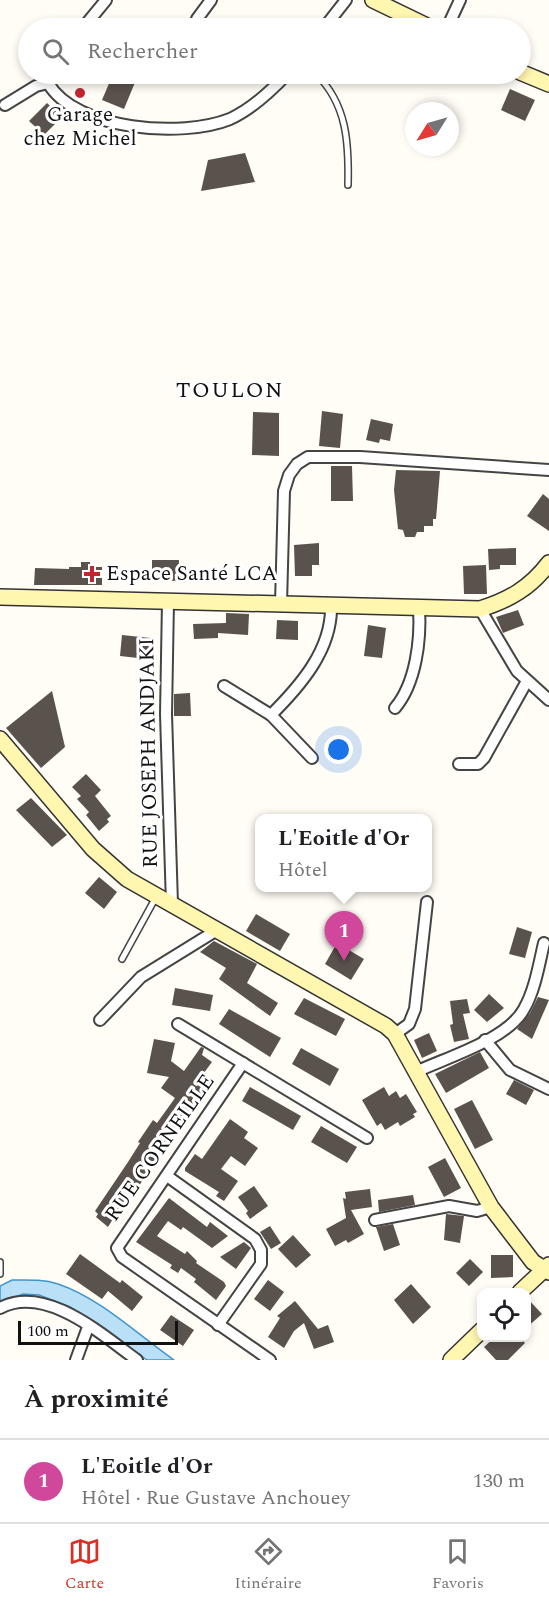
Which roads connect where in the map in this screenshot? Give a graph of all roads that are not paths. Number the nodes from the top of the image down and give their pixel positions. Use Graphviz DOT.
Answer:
graph roads {
  1 [pos="106,0"];
  2 [pos="212,0"];
  3 [pos="346,0"];
  4 [pos="373,0"];
  5 [pos="460,0"];
  6 [pos="91,18"];
  7 [pos="198,18"];
  8 [pos="332,18"];
  9 [pos="410,18"];
  10 [pos="452,18"];
  11 [pos="531,77"];
  12 [pos="39,84"];
  13 [pos="50,84"];
  14 [pos="275,84"];
  15 [pos="326,84"];
  16 [pos="549,84"];
  17 [pos="6,105"];
  18 [pos="348,185"];
  19 [pos="549,470"];
  20 [pos="549,563"];
  21 [pos="0,597"];
  22 [pos="168,602"];
  23 [pos="281,604"];
  24 [pos="331,606"];
  25 [pos="419,608"];
  26 [pos="480,609"];
  27 [pos="527,681"];
  28 [pos="224,686"];
  29 [pos="549,700"];
  30 [pos="395,708"];
  31 [pos="271,715"];
  32 [pos="0,739"];
  33 [pos="312,758"];
  34 [pos="459,764"];
  35 [pos="156,895"];
  36 [pos="428,902"];
  37 [pos="172,904"];
  38 [pos="217,930"];
  39 [pos="544,943"];
  40 [pos="122,959"];
  41 [pos="100,1020"];
  42 [pos="178,1024"];
  43 [pos="395,1034"];
  44 [pos="485,1040"];
  45 [pos="243,1063"];
  46 [pos="417,1071"];
  47 [pos="549,1089"];
  48 [pos="367,1138"];
  49 [pos="167,1176"];
  50 [pos="491,1207"];
  51 [pos="375,1220"];
  52 [pos="0,1262"];
  53 [pos="547,1268"];
  54 [pos="0,1274"];
  55 [pos="525,1288"];
  56 [pos="0,1308"];
  57 [pos="218,1325"];
  58 [pos="88,1327"];
  59 [pos="477,1335"];
  60 [pos="76,1360"];
  61 [pos="136,1360"];
  62 [pos="270,1360"];
  63 [pos="451,1360"];
  1 -- 6 [label="street"];
  2 -- 7 [label="street"];
  3 -- 8 [label="street"];
  4 -- 9 [label="street"];
  5 -- 10 [label="street"];
  11 -- 16 [label="street"];
  12 -- 17 [label="street"];
  13 -- 14 [label="street"];
  15 -- 18 [label="lane"];
  19 -- 23 [label="street"];
  20 -- 26 [label="street"];
  21 -- 22 [label="street"];
  22 -- 23 [label="street"];
  22 -- 37 [label="street, RUE JOSEPH ANDJAKI"];
  23 -- 24 [label="street"];
  24 -- 25 [label="street"];
  24 -- 31 [label="street"];
  25 -- 26 [label="street"];
  25 -- 30 [label="street"];
  26 -- 27 [label="street"];
  27 -- 29 [label="street"];
  27 -- 34 [label="street"];
  28 -- 31 [label="street"];
  31 -- 33 [label="street"];
  32 -- 35 [label="street"];
  35 -- 37 [label="street"];
  35 -- 40 [label="lane"];
  36 -- 43 [label="street"];
  37 -- 38 [label="street"];
  38 -- 41 [label="street"];
  38 -- 43 [label="street"];
  39 -- 44 [label="street"];
  42 -- 45 [label="street"];
  43 -- 46 [label="street"];
  44 -- 46 [label="street"];
  44 -- 47 [label="street"];
  45 -- 48 [label="street"];
  45 -- 49 [label="street, RUE CORNEILLE"];
  46 -- 50 [label="street"];
  49 -- 57 [label="street"];
  49 -- 57 [label="street, RUE CORNEILLE"];
  50 -- 51 [label="street"];
  50 -- 53 [label="street"];
  52 -- 54 [label="lane"];
  53 -- 55 [label="street"];
  56 -- 58 [label="street"];
  57 -- 62 [label="street, RUE CORNEILLE"];
  58 -- 60 [label="street"];
  58 -- 61 [label="street"];
  59 -- 63 [label="street"];
}
